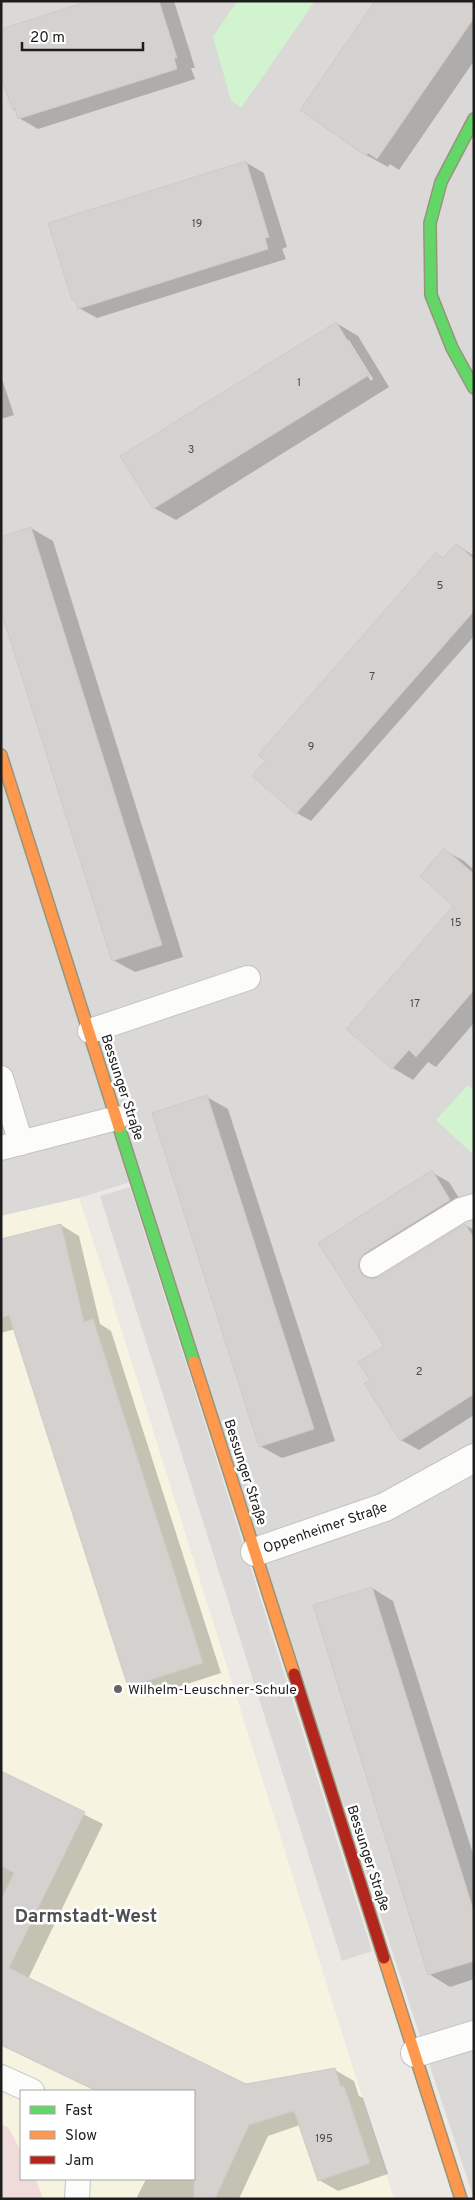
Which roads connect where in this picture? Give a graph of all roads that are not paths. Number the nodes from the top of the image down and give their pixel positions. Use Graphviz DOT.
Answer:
graph roads {
  1 [pos="474,119"];
  2 [pos="474,388"];
  3 [pos="1,755"];
  4 [pos="248,978"];
  5 [pos="90,1031"];
  6 [pos="1,1078"];
  7 [pos="117,1118"];
  8 [pos="11,1145"];
  9 [pos="474,1206"];
  10 [pos="372,1264"];
  11 [pos="474,1458"];
  12 [pos="255,1552"];
  13 [pos="474,2035"];
  14 [pos="416,2053"];
  15 [pos="1,2077"];
  16 [pos="30,2090"];
  17 [pos="78,2180"];
  18 [pos="77,2199"];
  19 [pos="462,2199"];
  1 -- 2 [label="street"];
  3 -- 5 [label="street, Bessunger Straße"];
  4 -- 5 [label="lane"];
  5 -- 7 [label="street, Bessunger Straße"];
  6 -- 8 [label="lane"];
  7 -- 8 [label="lane"];
  7 -- 12 [label="street, Bessunger Straße"];
  9 -- 10 [label="lane"];
  11 -- 12 [label="street, Oppenheimer Straße"];
  12 -- 14 [label="street, Bessunger Straße"];
  13 -- 14 [label="street"];
  14 -- 19 [label="street, Bessunger Straße"];
  15 -- 16 [label="lane"];
  17 -- 18 [label="lane"];
}
